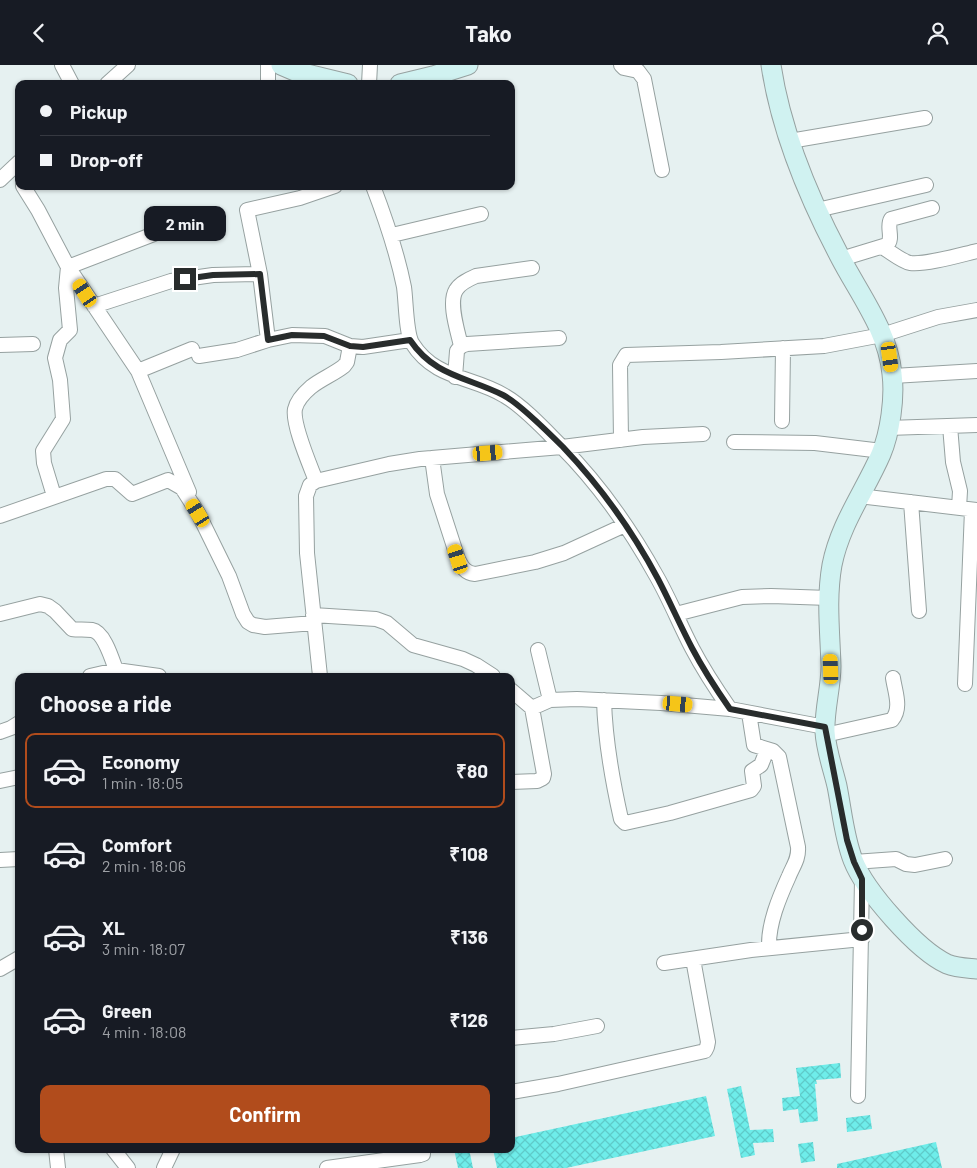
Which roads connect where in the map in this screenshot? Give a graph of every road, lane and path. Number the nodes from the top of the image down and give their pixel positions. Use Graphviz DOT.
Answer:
graph roads {
  1 [pos="62,65"];
  2 [pos="128,65"];
  3 [pos="268,65"];
  4 [pos="370,65"];
  5 [pos="468,65"];
  6 [pos="621,65"];
  7 [pos="771,65"];
  8 [pos="288,68"];
  9 [pos="70,80"];
  10 [pos="111,80"];
  11 [pos="268,80"];
  12 [pos="306,80"];
  13 [pos="333,80"];
  14 [pos="369,80"];
  15 [pos="416,80"];
  16 [pos="925,118"];
  17 [pos="790,141"];
  18 [pos="662,170"];
  19 [pos="15,172"];
  20 [pos="0,180"];
  21 [pos="926,185"];
  22 [pos="26,190"];
  23 [pos="323,190"];
  24 [pos="375,190"];
  25 [pos="932,207"];
  26 [pos="817,210"];
  27 [pos="481,214"];
  28 [pos="154,234"];
  29 [pos="392,235"];
  30 [pos="882,247"];
  31 [pos="977,251"];
  32 [pos="841,259"];
  33 [pos="68,267"];
  34 [pos="532,269"];
  35 [pos="260,274"];
  36 [pos="94,307"];
  37 [pos="977,310"];
  38 [pos="882,335"];
  39 [pos="559,338"];
  40 [pos="268,340"];
  41 [pos="410,340"];
  42 [pos="33,344"];
  43 [pos="0,345"];
  44 [pos="350,346"];
  45 [pos="461,346"];
  46 [pos="783,348"];
  47 [pos="138,371"];
  48 [pos="977,371"];
  49 [pos="893,376"];
  50 [pos="455,377"];
  51 [pos="782,421"];
  52 [pos="977,425"];
  53 [pos="950,427"];
  54 [pos="888,428"];
  55 [pos="703,435"];
  56 [pos="621,440"];
  57 [pos="734,442"];
  58 [pos="562,447"];
  59 [pos="882,451"];
  60 [pos="432,458"];
  61 [pos="316,481"];
  62 [pos="54,496"];
  63 [pos="859,496"];
  64 [pos="911,502"];
  65 [pos="970,510"];
  66 [pos="198,513"];
  67 [pos="0,516"];
  68 [pos="625,525"];
  69 [pos="829,598"];
  70 [pos="919,611"];
  71 [pos="676,614"];
  72 [pos="0,615"];
  73 [pos="314,619"];
  74 [pos="538,649"];
  75 [pos="116,670"];
  76 [pos="103,673"];
  77 [pos="138,673"];
  78 [pos="320,673"];
  79 [pos="488,673"];
  80 [pos="893,678"];
  81 [pos="965,684"];
  82 [pos="550,700"];
  83 [pos="604,700"];
  84 [pos="523,703"];
  85 [pos="730,709"];
  86 [pos="749,713"];
  87 [pos="15,726"];
  88 [pos="825,731"];
  89 [pos="0,732"];
  90 [pos="767,750"];
  91 [pos="15,778"];
  92 [pos="0,781"];
  93 [pos="515,782"];
  94 [pos="15,859"];
  95 [pos="945,859"];
  96 [pos="0,860"];
  97 [pos="854,862"];
  98 [pos="862,879"];
  99 [pos="862,939"];
  100 [pos="770,947"];
  101 [pos="693,959"];
  102 [pos="15,960"];
  103 [pos="664,963"];
  104 [pos="0,969"];
  105 [pos="977,969"];
  106 [pos="597,1026"];
  107 [pos="515,1038"];
  108 [pos="515,1091"];
  109 [pos="858,1096"];
  110 [pos="56,1153"];
  111 [pos="115,1153"];
  112 [pos="171,1153"];
  113 [pos="422,1153"];
  114 [pos="390,1154"];
  115 [pos="334,1167"];
  116 [pos="58,1168"];
  117 [pos="128,1168"];
  118 [pos="164,1168"];
  1 -- 9 [label="street"];
  2 -- 10 [label="street"];
  3 -- 11 [label="street"];
  4 -- 14 [label="street"];
  5 -- 15 [label="main road"];
  6 -- 18 [label="street"];
  7 -- 17 [label="main road"];
  8 -- 12 [label="street"];
  8 -- 13 [label="main road"];
  16 -- 17 [label="street"];
  17 -- 26 [label="main road"];
  19 -- 20 [label="street"];
  21 -- 26 [label="street"];
  22 -- 33 [label="street"];
  23 -- 35 [label="street"];
  24 -- 29 [label="street"];
  25 -- 30 [label="street"];
  26 -- 32 [label="main road"];
  27 -- 29 [label="street"];
  28 -- 33 [label="street"];
  29 -- 41 [label="street"];
  30 -- 31 [label="street"];
  30 -- 32 [label="street"];
  32 -- 38 [label="main road"];
  33 -- 36 [label="street"];
  33 -- 62 [label="street"];
  34 -- 45 [label="street"];
  35 -- 36 [label="street"];
  35 -- 40 [label="street"];
  36 -- 47 [label="street"];
  37 -- 38 [label="street"];
  38 -- 46 [label="street"];
  38 -- 49 [label="main road"];
  39 -- 45 [label="street"];
  40 -- 44 [label="street"];
  40 -- 47 [label="street"];
  41 -- 44 [label="street"];
  41 -- 50 [label="street"];
  42 -- 43 [label="street"];
  44 -- 61 [label="street"];
  45 -- 50 [label="street"];
  46 -- 51 [label="street"];
  46 -- 56 [label="street"];
  47 -- 66 [label="street"];
  48 -- 49 [label="street"];
  49 -- 54 [label="main road"];
  50 -- 58 [label="street"];
  52 -- 53 [label="street"];
  53 -- 54 [label="street"];
  53 -- 65 [label="street"];
  54 -- 59 [label="main road"];
  55 -- 56 [label="street"];
  56 -- 58 [label="street"];
  57 -- 59 [label="street"];
  58 -- 60 [label="street"];
  58 -- 68 [label="street"];
  59 -- 63 [label="main road"];
  60 -- 61 [label="street"];
  60 -- 68 [label="street"];
  61 -- 73 [label="street"];
  62 -- 66 [label="street"];
  62 -- 67 [label="street"];
  63 -- 64 [label="street"];
  63 -- 69 [label="main road"];
  64 -- 65 [label="street"];
  64 -- 70 [label="street"];
  65 -- 81 [label="street"];
  66 -- 73 [label="street"];
  68 -- 71 [label="street"];
  69 -- 71 [label="street"];
  69 -- 88 [label="main road"];
  71 -- 85 [label="street"];
  72 -- 75 [label="street"];
  73 -- 78 [label="street"];
  73 -- 79 [label="street"];
  74 -- 82 [label="street"];
  75 -- 76 [label="street"];
  75 -- 77 [label="street"];
  80 -- 88 [label="street"];
  82 -- 83 [label="street"];
  82 -- 84 [label="street"];
  83 -- 85 [label="street"];
  83 -- 90 [label="street"];
  84 -- 93 [label="street"];
  85 -- 86 [label="street"];
  86 -- 88 [label="street"];
  86 -- 90 [label="street"];
  87 -- 89 [label="street"];
  88 -- 97 [label="main road"];
  90 -- 100 [label="street"];
  91 -- 92 [label="street"];
  94 -- 96 [label="street"];
  95 -- 97 [label="street"];
  97 -- 98 [label="main road"];
  98 -- 99 [label="street"];
  98 -- 105 [label="main road"];
  99 -- 100 [label="street"];
  99 -- 109 [label="street"];
  100 -- 101 [label="street"];
  101 -- 103 [label="street"];
  101 -- 108 [label="street"];
  102 -- 104 [label="street"];
  106 -- 107 [label="street"];
  110 -- 116 [label="street"];
  111 -- 117 [label="street"];
  112 -- 118 [label="street"];
  113 -- 114 [label="street"];
  114 -- 115 [label="street"];
}
